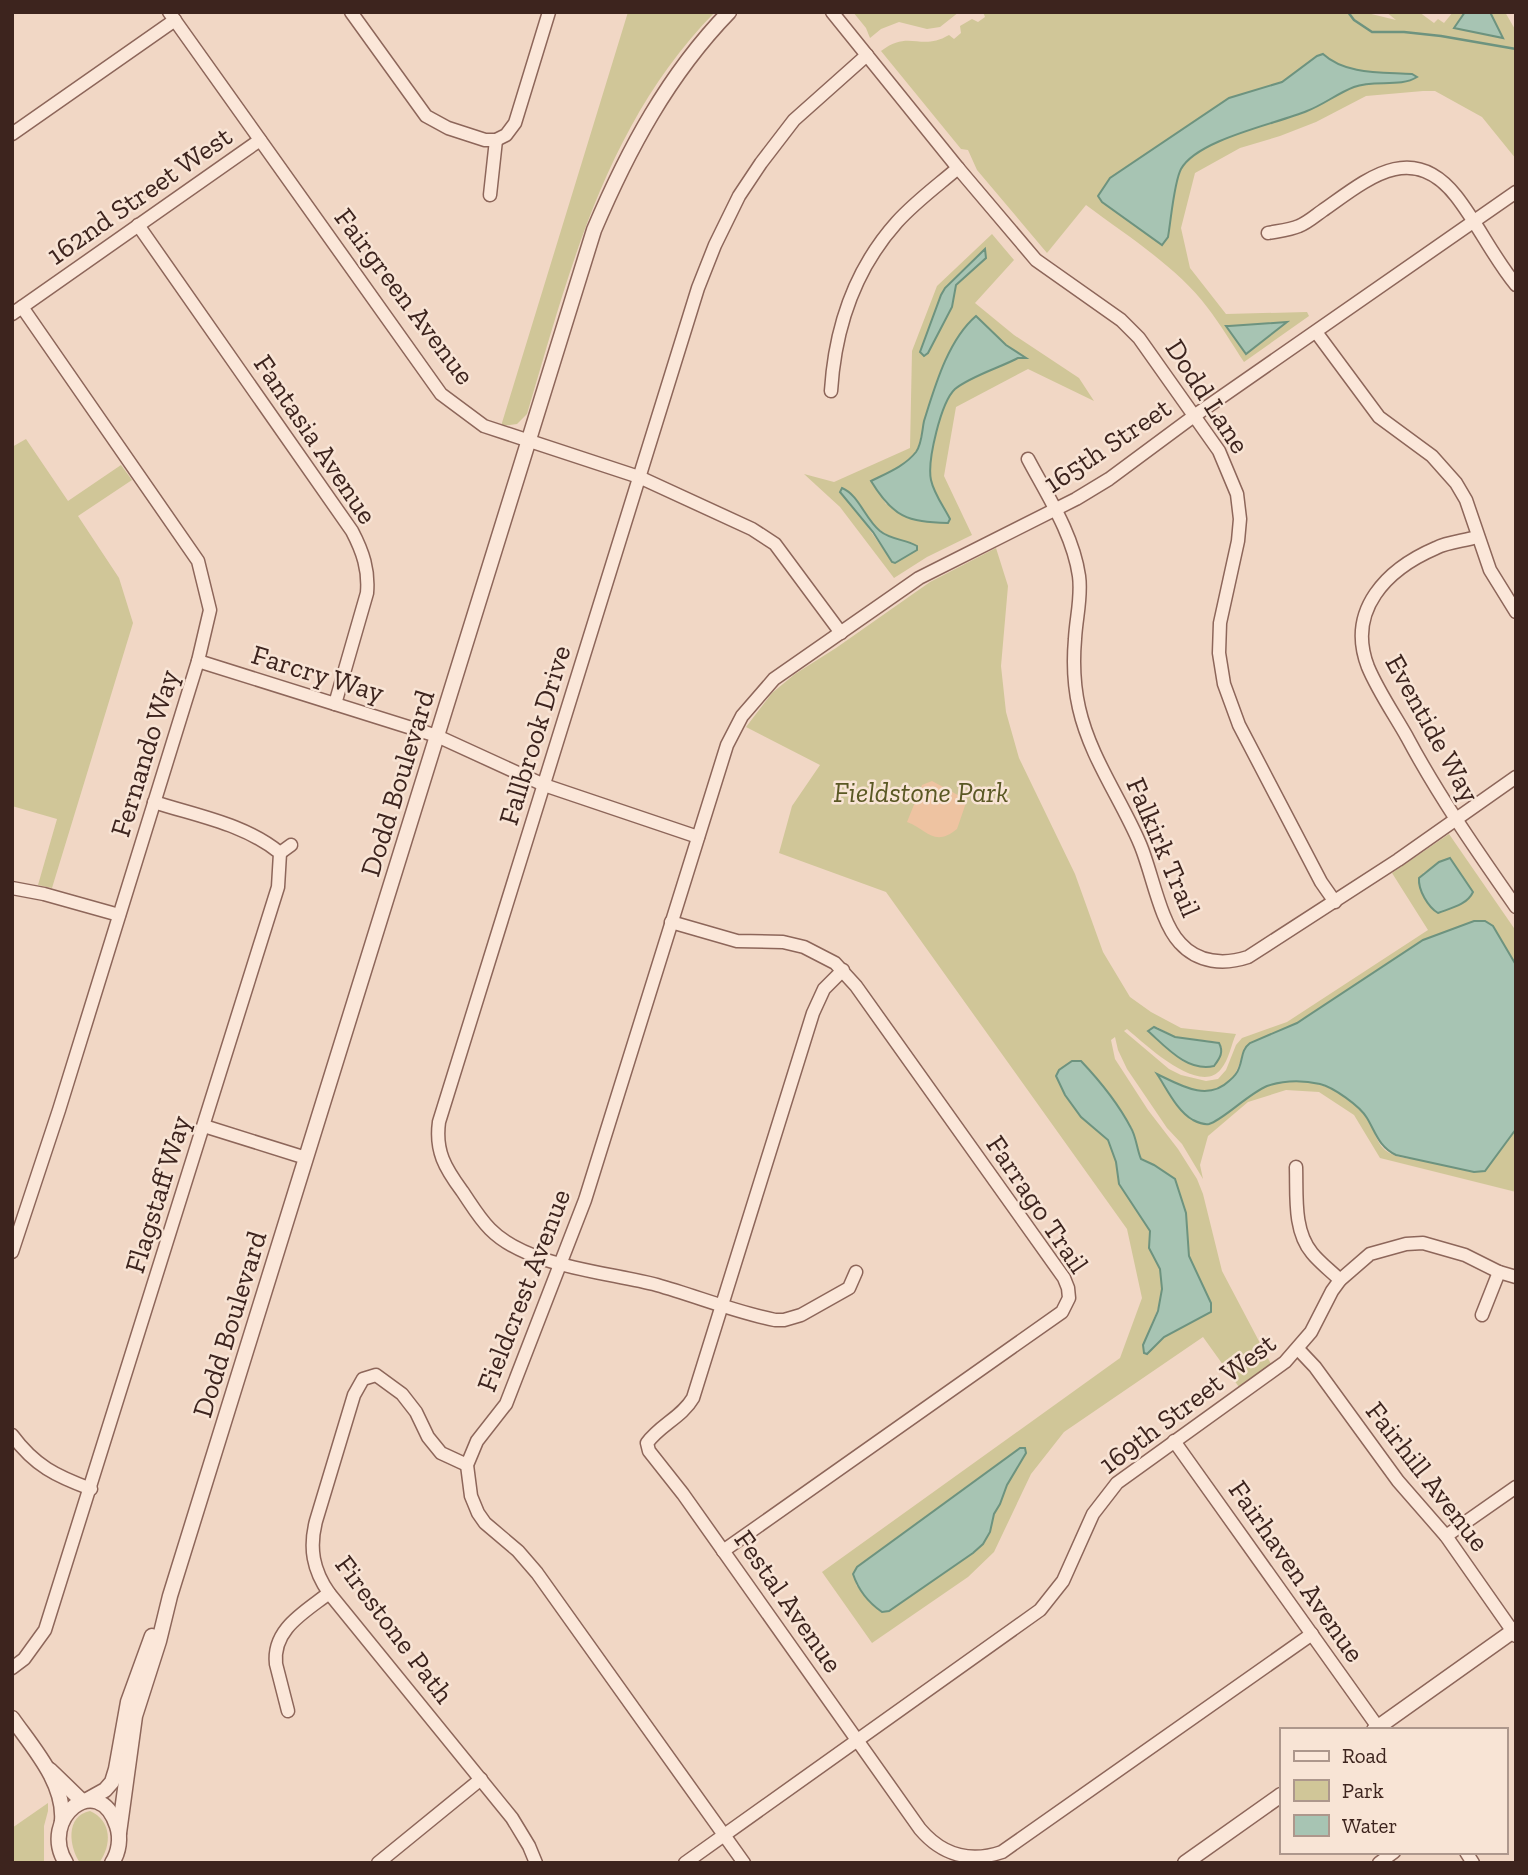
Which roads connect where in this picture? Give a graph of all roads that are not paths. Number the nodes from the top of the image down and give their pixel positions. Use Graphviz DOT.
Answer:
graph roads {
  1 [pos="351,12"];
  2 [pos="550,12"];
  3 [pos="729,12"];
  4 [pos="832,12"];
  5 [pos="172,16"];
  6 [pos="867,55"];
  7 [pos="12,134"];
  8 [pos="260,140"];
  9 [pos="496,140"];
  10 [pos="958,168"];
  11 [pos="1516,192"];
  12 [pos="490,195"];
  13 [pos="1473,222"];
  14 [pos="138,225"];
  15 [pos="1268,233"];
  16 [pos="1516,285"];
  17 [pos="17,310"];
  18 [pos="1316,332"];
  19 [pos="831,391"];
  20 [pos="1194,416"];
  21 [pos="529,442"];
  22 [pos="1028,459"];
  23 [pos="639,477"];
  24 [pos="1054,510"];
  25 [pos="1477,537"];
  26 [pos="1516,587"];
  27 [pos="1504,595"];
  28 [pos="1516,611"];
  29 [pos="841,633"];
  30 [pos="198,661"];
  31 [pos="753,701"];
  32 [pos="335,704"];
  33 [pos="438,736"];
  34 [pos="1516,777"];
  35 [pos="544,785"];
  36 [pos="154,802"];
  37 [pos="1455,820"];
  38 [pos="698,837"];
  39 [pos="291,845"];
  40 [pos="280,853"];
  41 [pos="12,888"];
  42 [pos="1335,902"];
  43 [pos="1516,907"];
  44 [pos="120,915"];
  45 [pos="671,922"];
  46 [pos="843,970"];
  47 [pos="204,1126"];
  48 [pos="306,1158"];
  49 [pos="1296,1167"];
  50 [pos="12,1252"];
  51 [pos="561,1263"];
  52 [pos="856,1272"];
  53 [pos="1499,1272"];
  54 [pos="1516,1278"];
  55 [pos="1340,1280"];
  56 [pos="723,1305"];
  57 [pos="1482,1315"];
  58 [pos="1298,1349"];
  59 [pos="12,1435"];
  60 [pos="1174,1441"];
  61 [pos="467,1465"];
  62 [pos="1516,1487"];
  63 [pos="91,1489"];
  64 [pos="1447,1536"];
  65 [pos="723,1551"];
  66 [pos="329,1593"];
  67 [pos="170,1597"];
  68 [pos="1515,1632"];
  69 [pos="1312,1634"];
  70 [pos="12,1668"];
  71 [pos="288,1711"];
  72 [pos="12,1718"];
  73 [pos="1376,1728"];
  74 [pos="1378,1728"];
  75 [pos="858,1741"];
  76 [pos="44,1764"];
  77 [pos="481,1779"];
  78 [pos="1280,1796"];
  79 [pos="85,1801"];
  80 [pos="62,1821"];
  81 [pos="119,1833"];
  82 [pos="724,1835"];
  83 [pos="117,1858"];
  84 [pos="62,1859"];
  85 [pos="378,1863"];
  86 [pos="536,1863"];
  87 [pos="685,1863"];
  88 [pos="744,1863"];
  89 [pos="1185,1863"];
  1 -- 9 [label="street"];
  2 -- 9 [label="street"];
  3 -- 21 [label="street, Dodd Boulevard"];
  4 -- 6 [label="street, Dodd Lane"];
  5 -- 7 [label="street"];
  5 -- 8 [label="street, Fairgreen Avenue"];
  6 -- 10 [label="street, Dodd Lane"];
  6 -- 23 [label="street, Fallbrook Drive"];
  8 -- 14 [label="street, 162nd Street West"];
  8 -- 21 [label="street, Fairgreen Avenue"];
  9 -- 12 [label="street"];
  10 -- 19 [label="street"];
  10 -- 20 [label="street, Dodd Lane"];
  11 -- 13 [label="street, 165th Street"];
  13 -- 15 [label="street"];
  13 -- 16 [label="street"];
  13 -- 18 [label="street, 165th Street"];
  14 -- 17 [label="street, 162nd Street West"];
  14 -- 32 [label="street, Fantasia Avenue"];
  17 -- 30 [label="street, Fernando Way"];
  18 -- 20 [label="street, 165th Street"];
  18 -- 25 [label="street"];
  20 -- 24 [label="street, 165th Street"];
  20 -- 42 [label="street, Dodd Lane"];
  21 -- 23 [label="street, Fairgreen Avenue"];
  21 -- 33 [label="street, Dodd Boulevard"];
  22 -- 24 [label="street, Falkirk Trail"];
  23 -- 29 [label="street, Fairgreen Avenue"];
  23 -- 35 [label="street, Fallbrook Drive"];
  24 -- 29 [label="street, 165th Street"];
  24 -- 42 [label="street, Falkirk Trail"];
  25 -- 27 [label="street"];
  25 -- 37 [label="street, Eventide Way"];
  26 -- 27 [label="street"];
  27 -- 28 [label="street"];
  29 -- 31 [label="street, 165th Street"];
  30 -- 32 [label="street, Farcry Way"];
  30 -- 36 [label="street, Fernando Way"];
  31 -- 38 [label="street, Fieldcrest Avenue"];
  32 -- 33 [label="street, Farcry Way"];
  33 -- 35 [label="street, Farcry Way"];
  33 -- 48 [label="street, Dodd Boulevard"];
  34 -- 37 [label="street, Falkirk Trail"];
  35 -- 38 [label="street, Farcry Way"];
  35 -- 51 [label="street, Fallbrook Drive"];
  36 -- 40 [label="street"];
  36 -- 44 [label="street, Fernando Way"];
  37 -- 42 [label="street, Falkirk Trail"];
  37 -- 43 [label="street, Eventide Way"];
  38 -- 45 [label="street, Fieldcrest Avenue"];
  39 -- 40 [label="street"];
  40 -- 47 [label="street, Flagstaff Way"];
  41 -- 44 [label="street"];
  44 -- 50 [label="street, Fernando Way"];
  45 -- 46 [label="street, Farrago Trail"];
  45 -- 51 [label="street, Fieldcrest Avenue"];
  46 -- 56 [label="street, Festal Avenue"];
  46 -- 65 [label="street, Farrago Trail"];
  47 -- 48 [label="street"];
  47 -- 63 [label="street, Flagstaff Way"];
  48 -- 67 [label="street, Dodd Boulevard"];
  49 -- 55 [label="street"];
  51 -- 56 [label="street, Fallbrook Drive"];
  51 -- 61 [label="street, Fieldcrest Avenue"];
  52 -- 56 [label="street, Fallbrook Drive"];
  53 -- 54 [label="street, 169th Street West"];
  53 -- 55 [label="street, 169th Street West"];
  53 -- 57 [label="street"];
  55 -- 58 [label="street, 169th Street West"];
  56 -- 65 [label="street, Festal Avenue"];
  58 -- 60 [label="street, 169th Street West"];
  58 -- 64 [label="street, Fairhill Avenue"];
  59 -- 63 [label="street"];
  60 -- 69 [label="street, Fairhaven Avenue"];
  60 -- 75 [label="street, 169th Street West"];
  61 -- 66 [label="street, Firestone Path"];
  61 -- 82 [label="street"];
  62 -- 64 [label="street"];
  63 -- 70 [label="street, Flagstaff Way"];
  64 -- 68 [label="street, Fairhill Avenue"];
  65 -- 75 [label="street, Festal Avenue"];
  66 -- 71 [label="street"];
  66 -- 77 [label="street, Firestone Path"];
  67 -- 79 [label="street, Dodd Boulevard"];
  67 -- 81 [label="street, Dodd Boulevard"];
  68 -- 74 [label="street"];
  69 -- 73 [label="street, Fairhaven Avenue"];
  69 -- 75 [label="street, Festal Avenue"];
  72 -- 76 [label="street"];
  75 -- 82 [label="street, 169th Street West"];
  76 -- 79 [label="street"];
  76 -- 80 [label="street"];
  77 -- 85 [label="street"];
  77 -- 86 [label="street, Firestone Path"];
  78 -- 89 [label="street"];
  79 -- 80 [label="street, Dodd Boulevard"];
  79 -- 81 [label="street"];
  80 -- 84 [label="street"];
  81 -- 83 [label="street, Dodd Boulevard"];
  82 -- 87 [label="street, 169th Street West"];
  82 -- 88 [label="street"];
}
